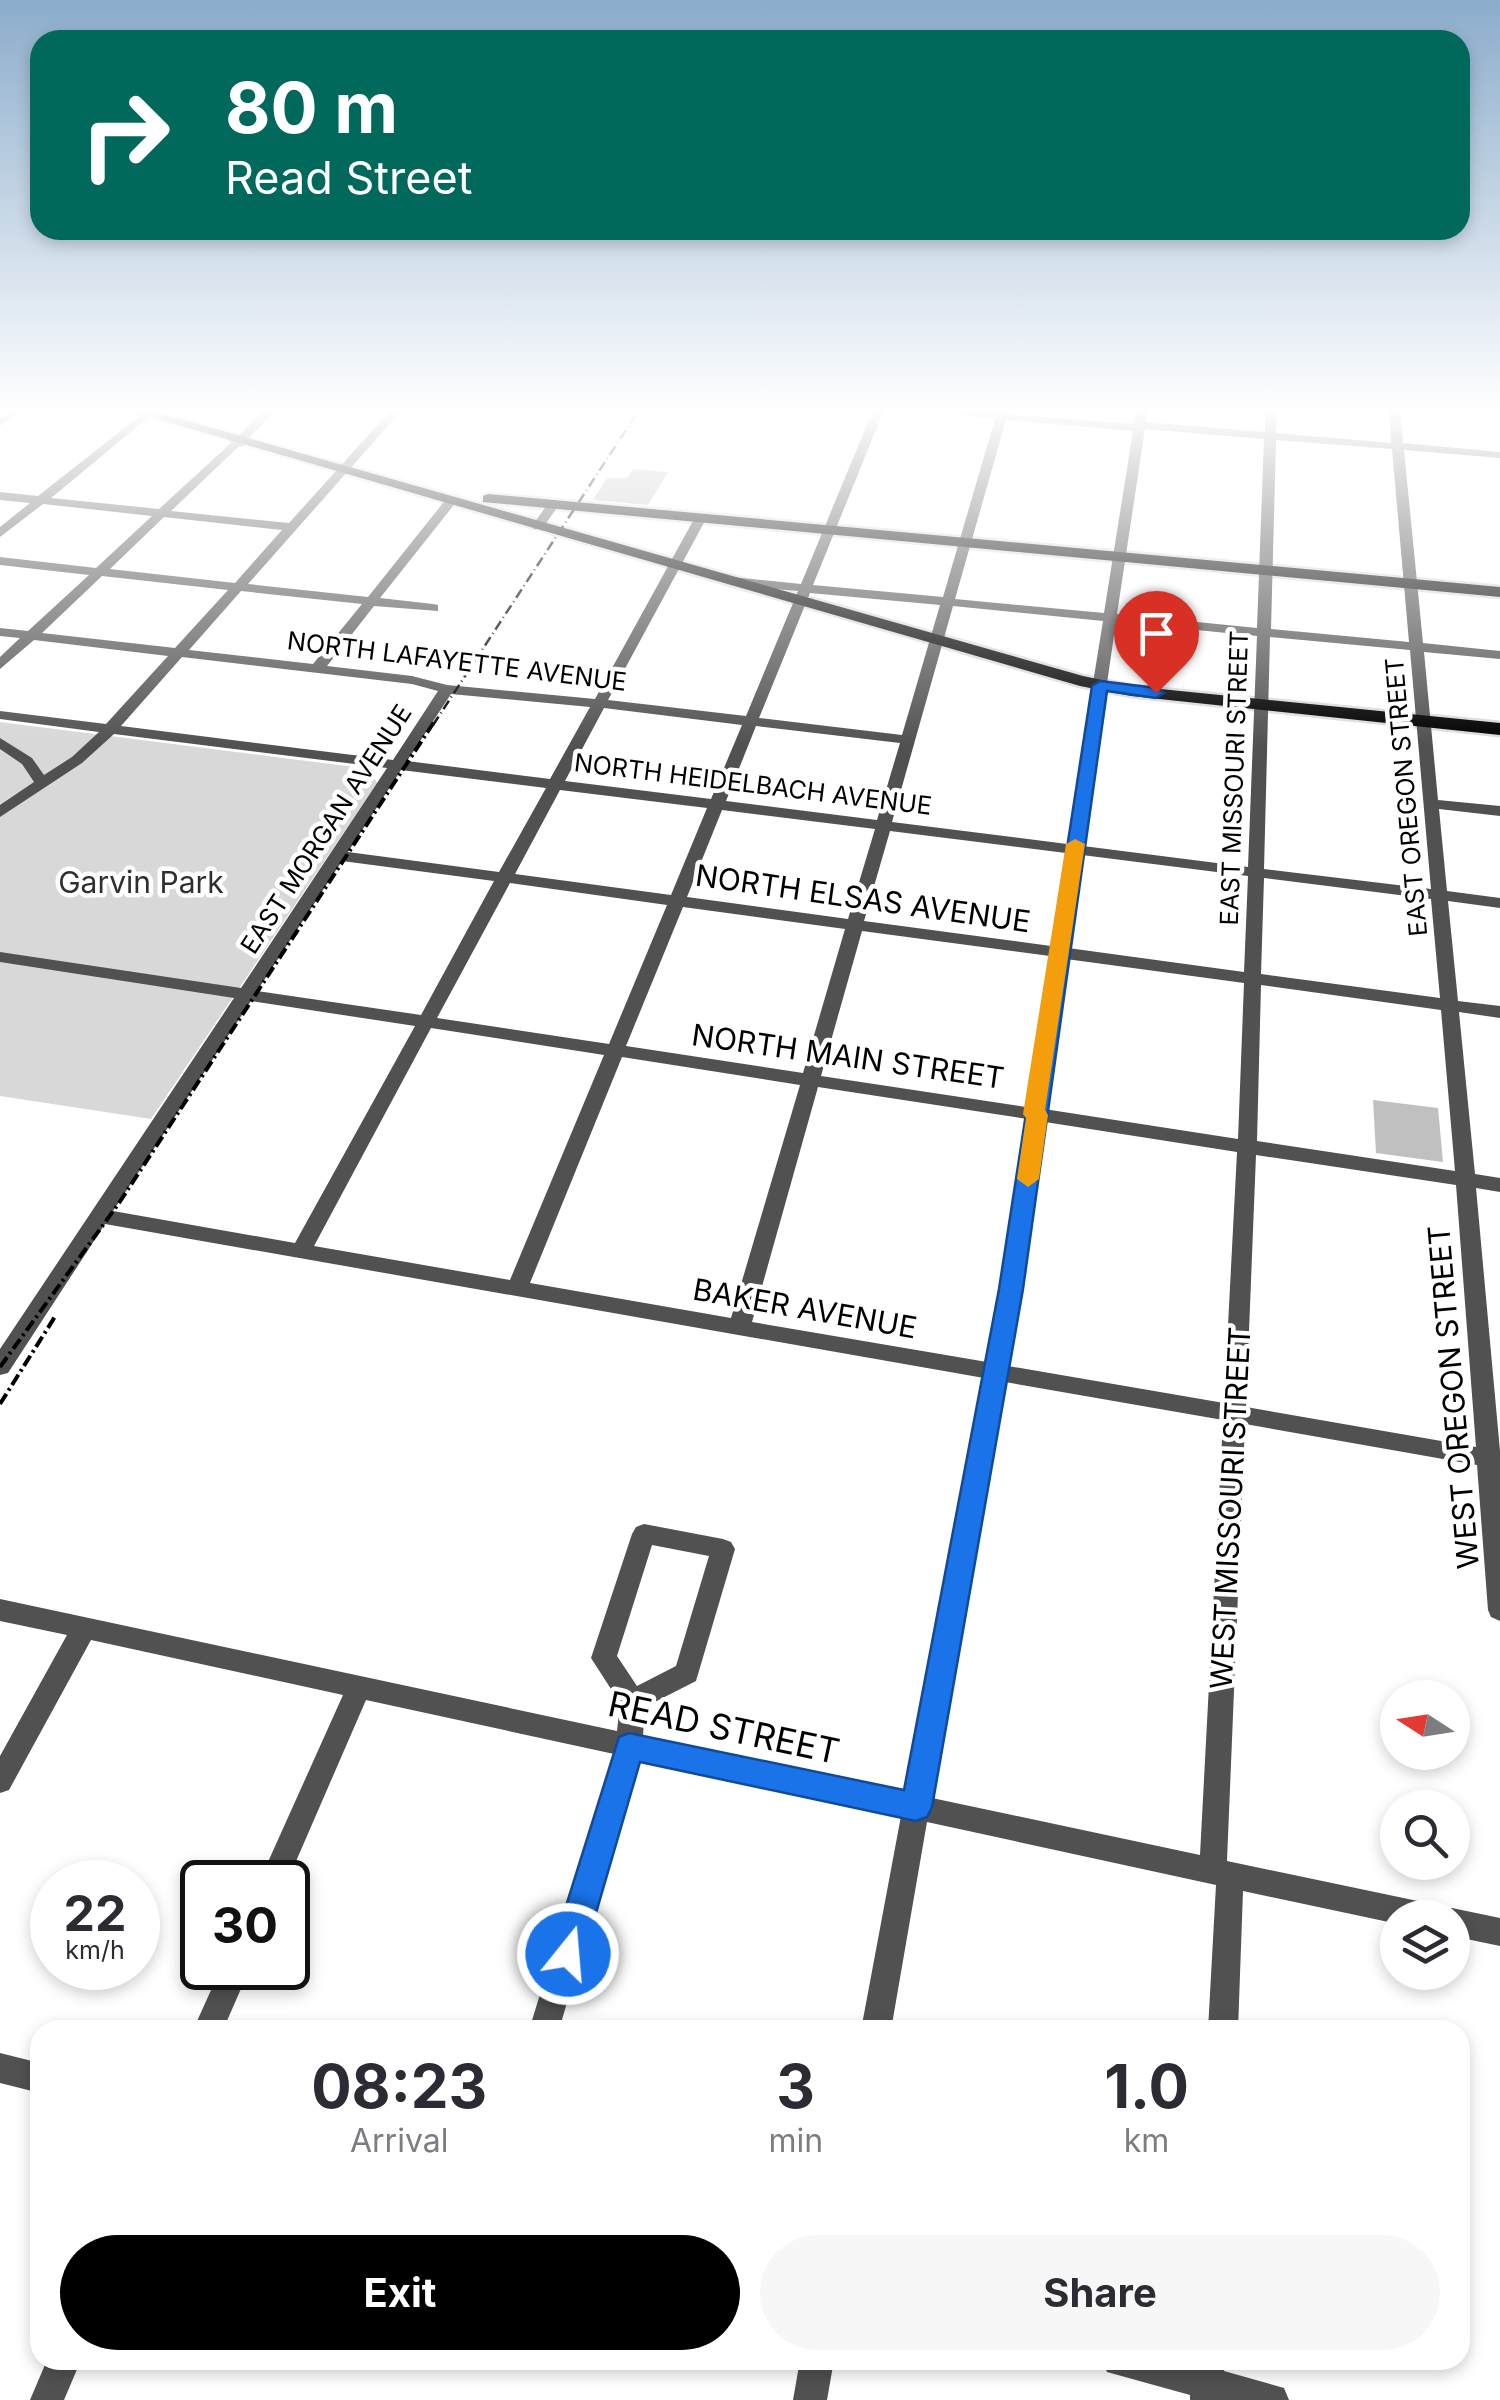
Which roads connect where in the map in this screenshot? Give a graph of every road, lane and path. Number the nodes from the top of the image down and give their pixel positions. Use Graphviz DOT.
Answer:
graph roads {
  1 [pos="152,522"];
  2 [pos="246,522"];
  3 [pos="297,522"];
  4 [pos="434,522"];
  5 [pos="524,522"];
  6 [pos="541,522"];
  7 [pos="698,522"];
  8 [pos="732,522"];
  9 [pos="834,522"];
  10 [pos="971,522"];
  11 [pos="1126,522"];
  12 [pos="1267,522"];
  13 [pos="1406,522"];
  14 [pos="538,526"];
  15 [pos="292,527"];
  16 [pos="830,531"];
  17 [pos="965,543"];
  18 [pos="1120,558"];
  19 [pos="0,561"];
  20 [pos="674,565"];
  21 [pos="1266,571"];
  22 [pos="99,572"];
  23 [pos="1412,584"];
  24 [pos="238,587"];
  25 [pos="1500,592"];
  26 [pos="803,595"];
  27 [pos="371,602"];
  28 [pos="948,602"];
  29 [pos="433,608"];
  30 [pos="1110,617"];
  31 [pos="0,632"];
  32 [pos="1264,632"];
  33 [pos="31,636"];
  34 [pos="937,641"];
  35 [pos="1418,647"];
  36 [pos="178,653"];
  37 [pos="1500,655"];
  38 [pos="0,665"];
  39 [pos="317,669"];
  40 [pos="1100,686"];
  41 [pos="447,689"];
  42 [pos="599,703"];
  43 [pos="1262,704"];
  44 [pos="0,715"];
  45 [pos="751,721"];
  46 [pos="1424,721"];
  47 [pos="1500,728"];
  48 [pos="109,730"];
  49 [pos="908,740"];
  50 [pos="0,742"];
  51 [pos="394,765"];
  52 [pos="43,784"];
  53 [pos="555,784"];
  54 [pos="718,804"];
  55 [pos="1432,804"];
  56 [pos="1500,811"];
  57 [pos="0,812"];
  58 [pos="884,826"];
  59 [pos="1074,850"];
  60 [pos="337,855"];
  61 [pos="1256,873"];
  62 [pos="505,877"];
  63 [pos="1440,896"];
  64 [pos="678,901"];
  65 [pos="1500,903"];
  66 [pos="855,925"];
  67 [pos="1059,953"];
  68 [pos="0,957"];
  69 [pos="1252,979"];
  70 [pos="246,996"];
  71 [pos="1450,1005"];
  72 [pos="1500,1012"];
  73 [pos="426,1022"];
  74 [pos="616,1051"];
  75 [pos="810,1080"];
  76 [pos="1036,1114"];
  77 [pos="1247,1146"];
  78 [pos="1466,1179"];
  79 [pos="1500,1184"];
  80 [pos="100,1216"];
  81 [pos="301,1251"];
  82 [pos="517,1289"];
  83 [pos="738,1328"];
  84 [pos="0,1368"];
  85 [pos="996,1372"];
  86 [pos="1235,1414"];
  87 [pos="1494,1459"];
  88 [pos="0,1610"];
  89 [pos="1500,1610"];
  90 [pos="84,1627"];
  91 [pos="358,1687"];
  92 [pos="633,1701"];
  93 [pos="629,1746"];
  94 [pos="0,1781"];
  95 [pos="916,1807"];
  96 [pos="283,1860"];
  97 [pos="1222,1872"];
  98 [pos="1380,1907"];
  99 [pos="1470,1926"];
  100 [pos="1500,1932"];
  101 [pos="226,1990"];
  102 [pos="213,2020"];
  103 [pos="547,2020"];
  104 [pos="878,2020"];
  105 [pos="1223,2020"];
  106 [pos="0,2068"];
  107 [pos="30,2076"];
  108 [pos="60,2370"];
  109 [pos="815,2370"];
  110 [pos="1161,2370"];
  111 [pos="1207,2381"];
  112 [pos="47,2400"];
  113 [pos="810,2400"];
  114 [pos="1272,2400"];
  1 -- 22 [label="street"];
  2 -- 15 [label="street"];
  3 -- 15 [label="street"];
  4 -- 27 [label="street"];
  5 -- 14 [label="main road"];
  6 -- 14 [label="street"];
  7 -- 20 [label="street"];
  8 -- 16 [label="main road"];
  9 -- 16 [label="street"];
  10 -- 17 [label="street"];
  11 -- 18 [label="street"];
  12 -- 21 [label="street, EAST MISSOURI STREET"];
  13 -- 23 [label="street, EAST OREGON STREET"];
  14 -- 20 [label="main road"];
  15 -- 24 [label="street"];
  16 -- 17 [label="main road"];
  16 -- 26 [label="street"];
  17 -- 18 [label="main road"];
  17 -- 28 [label="street"];
  18 -- 21 [label="main road"];
  18 -- 30 [label="street"];
  19 -- 22 [label="street"];
  20 -- 26 [label="main road"];
  20 -- 42 [label="street"];
  21 -- 23 [label="main road"];
  21 -- 32 [label="street, EAST MISSOURI STREET"];
  22 -- 24 [label="street"];
  22 -- 33 [label="street"];
  23 -- 25 [label="main road"];
  23 -- 35 [label="street, EAST OREGON STREET"];
  24 -- 27 [label="street"];
  24 -- 36 [label="street"];
  26 -- 28 [label="street"];
  26 -- 34 [label="main road"];
  26 -- 45 [label="street"];
  27 -- 29 [label="street"];
  27 -- 39 [label="street"];
  28 -- 30 [label="street"];
  28 -- 34 [label="street"];
  30 -- 32 [label="street"];
  30 -- 40 [label="street"];
  31 -- 33 [label="street, NORTH LAFAYETTE AVENUE"];
  32 -- 35 [label="street"];
  32 -- 43 [label="street, EAST MISSOURI STREET"];
  33 -- 36 [label="street, NORTH LAFAYETTE AVENUE"];
  33 -- 38 [label="street"];
  34 -- 40 [label="main road"];
  34 -- 49 [label="street"];
  35 -- 37 [label="street"];
  35 -- 46 [label="street, EAST OREGON STREET"];
  36 -- 39 [label="street, NORTH LAFAYETTE AVENUE"];
  36 -- 48 [label="street"];
  39 -- 41 [label="street, NORTH LAFAYETTE AVENUE"];
  40 -- 43 [label="main road"];
  40 -- 59 [label="street"];
  41 -- 42 [label="street, NORTH LAFAYETTE AVENUE"];
  41 -- 51 [label="street, EAST MORGAN AVENUE"];
  42 -- 45 [label="street, NORTH LAFAYETTE AVENUE"];
  42 -- 53 [label="street"];
  43 -- 46 [label="main road"];
  43 -- 61 [label="street, EAST MISSOURI STREET"];
  44 -- 48 [label="street, NORTH HEIDELBACH AVENUE"];
  45 -- 49 [label="street, NORTH LAFAYETTE AVENUE"];
  45 -- 54 [label="street"];
  46 -- 47 [label="main road"];
  46 -- 55 [label="street, EAST OREGON STREET"];
  48 -- 51 [label="street, NORTH HEIDELBACH AVENUE"];
  48 -- 52 [label="street"];
  49 -- 58 [label="street"];
  50 -- 52 [label="street"];
  51 -- 53 [label="street, NORTH HEIDELBACH AVENUE"];
  51 -- 60 [label="street, EAST MORGAN AVENUE"];
  52 -- 57 [label="street"];
  53 -- 54 [label="street, NORTH HEIDELBACH AVENUE"];
  53 -- 62 [label="street"];
  54 -- 58 [label="street, NORTH HEIDELBACH AVENUE"];
  54 -- 64 [label="street"];
  55 -- 56 [label="street"];
  55 -- 63 [label="street, EAST OREGON STREET"];
  58 -- 59 [label="street, NORTH HEIDELBACH AVENUE"];
  58 -- 66 [label="street"];
  59 -- 61 [label="street, NORTH HEIDELBACH AVENUE"];
  59 -- 67 [label="street"];
  60 -- 62 [label="street, NORTH ELSAS AVENUE"];
  60 -- 70 [label="street, EAST MORGAN AVENUE"];
  61 -- 63 [label="street, NORTH HEIDELBACH AVENUE"];
  61 -- 69 [label="street, EAST MISSOURI STREET"];
  62 -- 64 [label="street, NORTH ELSAS AVENUE"];
  62 -- 73 [label="street"];
  63 -- 65 [label="street, NORTH HEIDELBACH AVENUE"];
  63 -- 71 [label="street, EAST OREGON STREET"];
  64 -- 66 [label="street, NORTH ELSAS AVENUE"];
  64 -- 74 [label="street"];
  66 -- 67 [label="street, NORTH ELSAS AVENUE"];
  66 -- 75 [label="street"];
  67 -- 69 [label="street, NORTH ELSAS AVENUE"];
  67 -- 76 [label="street"];
  68 -- 70 [label="street, NORTH MAIN STREET"];
  69 -- 71 [label="street, NORTH ELSAS AVENUE"];
  69 -- 77 [label="street, EAST MISSOURI STREET"];
  70 -- 73 [label="street, NORTH MAIN STREET"];
  70 -- 80 [label="street, EAST MORGAN AVENUE"];
  71 -- 72 [label="street, NORTH ELSAS AVENUE"];
  71 -- 78 [label="street, EAST OREGON STREET"];
  73 -- 74 [label="street, NORTH MAIN STREET"];
  73 -- 81 [label="street"];
  74 -- 75 [label="street, NORTH MAIN STREET"];
  74 -- 82 [label="street"];
  75 -- 76 [label="street, NORTH MAIN STREET"];
  75 -- 83 [label="street"];
  76 -- 77 [label="street, NORTH MAIN STREET"];
  76 -- 85 [label="street"];
  77 -- 78 [label="street, NORTH MAIN STREET"];
  77 -- 86 [label="street, WEST MISSOURI STREET"];
  78 -- 79 [label="street, NORTH MAIN STREET"];
  78 -- 87 [label="street, WEST OREGON STREET"];
  80 -- 81 [label="street, BAKER AVENUE"];
  80 -- 84 [label="street, EAST MORGAN AVENUE"];
  81 -- 82 [label="street, BAKER AVENUE"];
  82 -- 83 [label="street, BAKER AVENUE"];
  83 -- 85 [label="street, BAKER AVENUE"];
  85 -- 86 [label="street, BAKER AVENUE"];
  85 -- 95 [label="street"];
  86 -- 87 [label="street, BAKER AVENUE"];
  86 -- 97 [label="street, WEST MISSOURI STREET"];
  87 -- 89 [label="street, WEST OREGON STREET"];
  88 -- 90 [label="street, READ STREET"];
  90 -- 91 [label="street, READ STREET"];
  90 -- 94 [label="street"];
  91 -- 93 [label="street, READ STREET"];
  91 -- 96 [label="street"];
  92 -- 92 [label="street"];
  92 -- 93 [label="street"];
  93 -- 95 [label="street, READ STREET"];
  93 -- 103 [label="street"];
  95 -- 97 [label="street, READ STREET"];
  95 -- 104 [label="street"];
  97 -- 98 [label="street, READ STREET"];
  97 -- 105 [label="street, WEST MISSOURI STREET"];
  99 -- 100 [label="street"];
  101 -- 102 [label="street"];
  106 -- 107 [label="street"];
  108 -- 112 [label="street"];
  109 -- 113 [label="street"];
  110 -- 111 [label="street"];
  111 -- 114 [label="street"];
}
